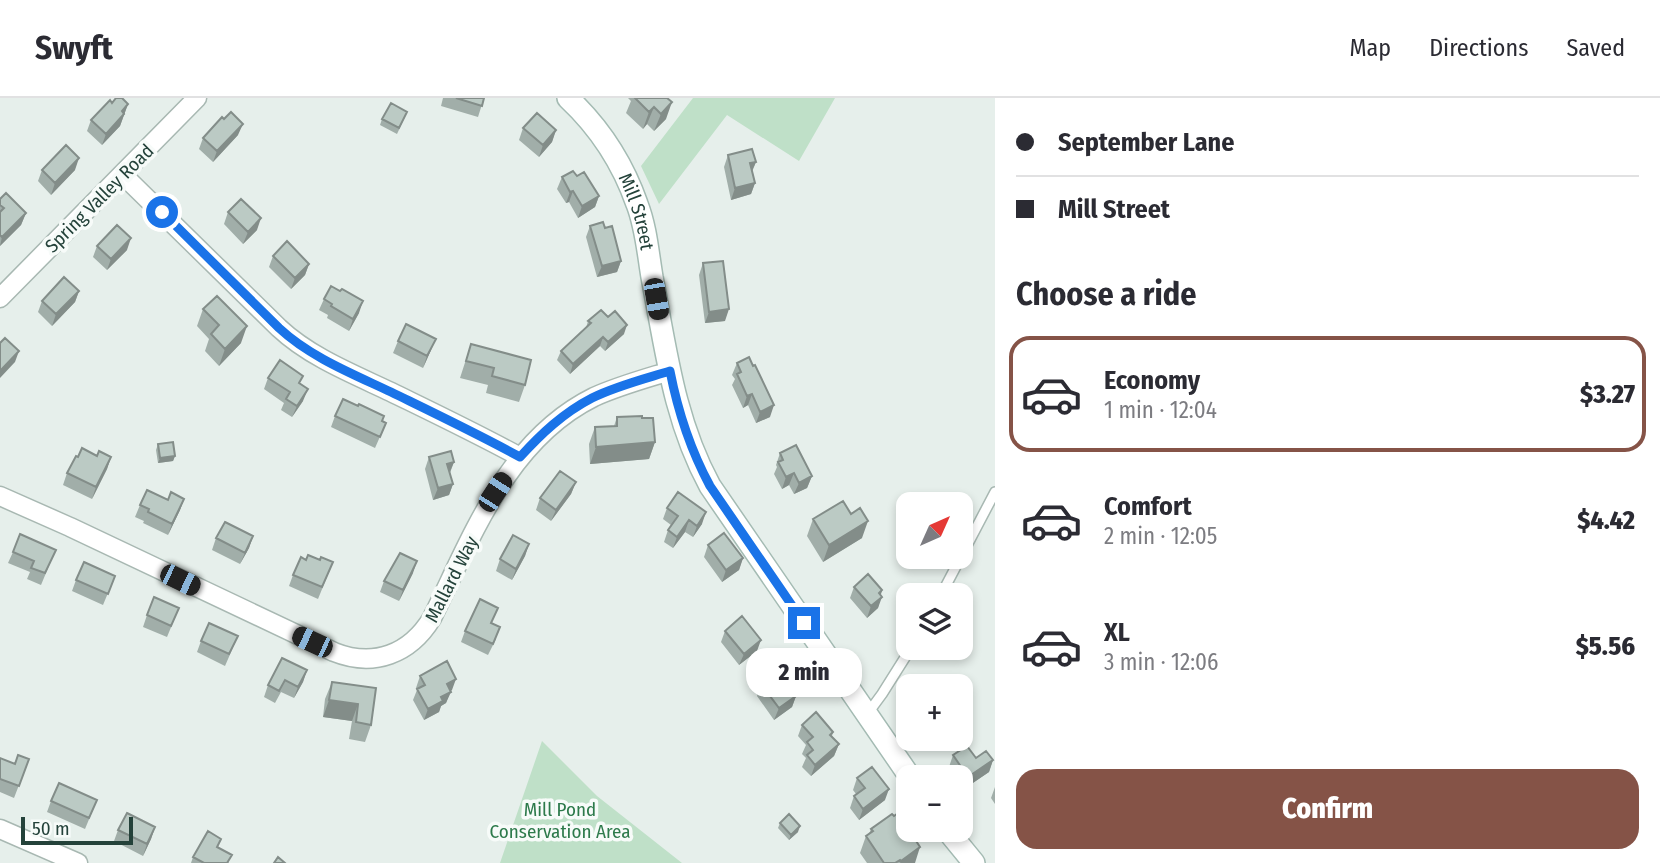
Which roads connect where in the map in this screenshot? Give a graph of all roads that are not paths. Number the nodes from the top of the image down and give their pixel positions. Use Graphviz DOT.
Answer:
graph roads {
  1 [pos="197,98"];
  2 [pos="568,98"];
  3 [pos="122,174"];
  4 [pos="0,298"];
  5 [pos="670,371"];
  6 [pos="520,457"];
  7 [pos="995,492"];
  8 [pos="0,496"];
  9 [pos="947,583"];
  10 [pos="903,660"];
  11 [pos="867,714"];
  12 [pos="903,765"];
  13 [pos="0,829"];
  14 [pos="957,842"];
  15 [pos="78,863"];
  16 [pos="974,863"];
  1 -- 3 [label="street, Spring Valley Road"];
  2 -- 5 [label="street, Mill Street"];
  3 -- 4 [label="street, Spring Valley Road"];
  3 -- 6 [label="street"];
  5 -- 6 [label="street, Mallard Way"];
  5 -- 11 [label="street, Mill Street"];
  6 -- 8 [label="street, Mallard Way"];
  7 -- 9 [label="lane"];
  10 -- 11 [label="lane"];
  11 -- 12 [label="street, Mill Street"];
  13 -- 15 [label="street"];
  14 -- 16 [label="street"];
}
